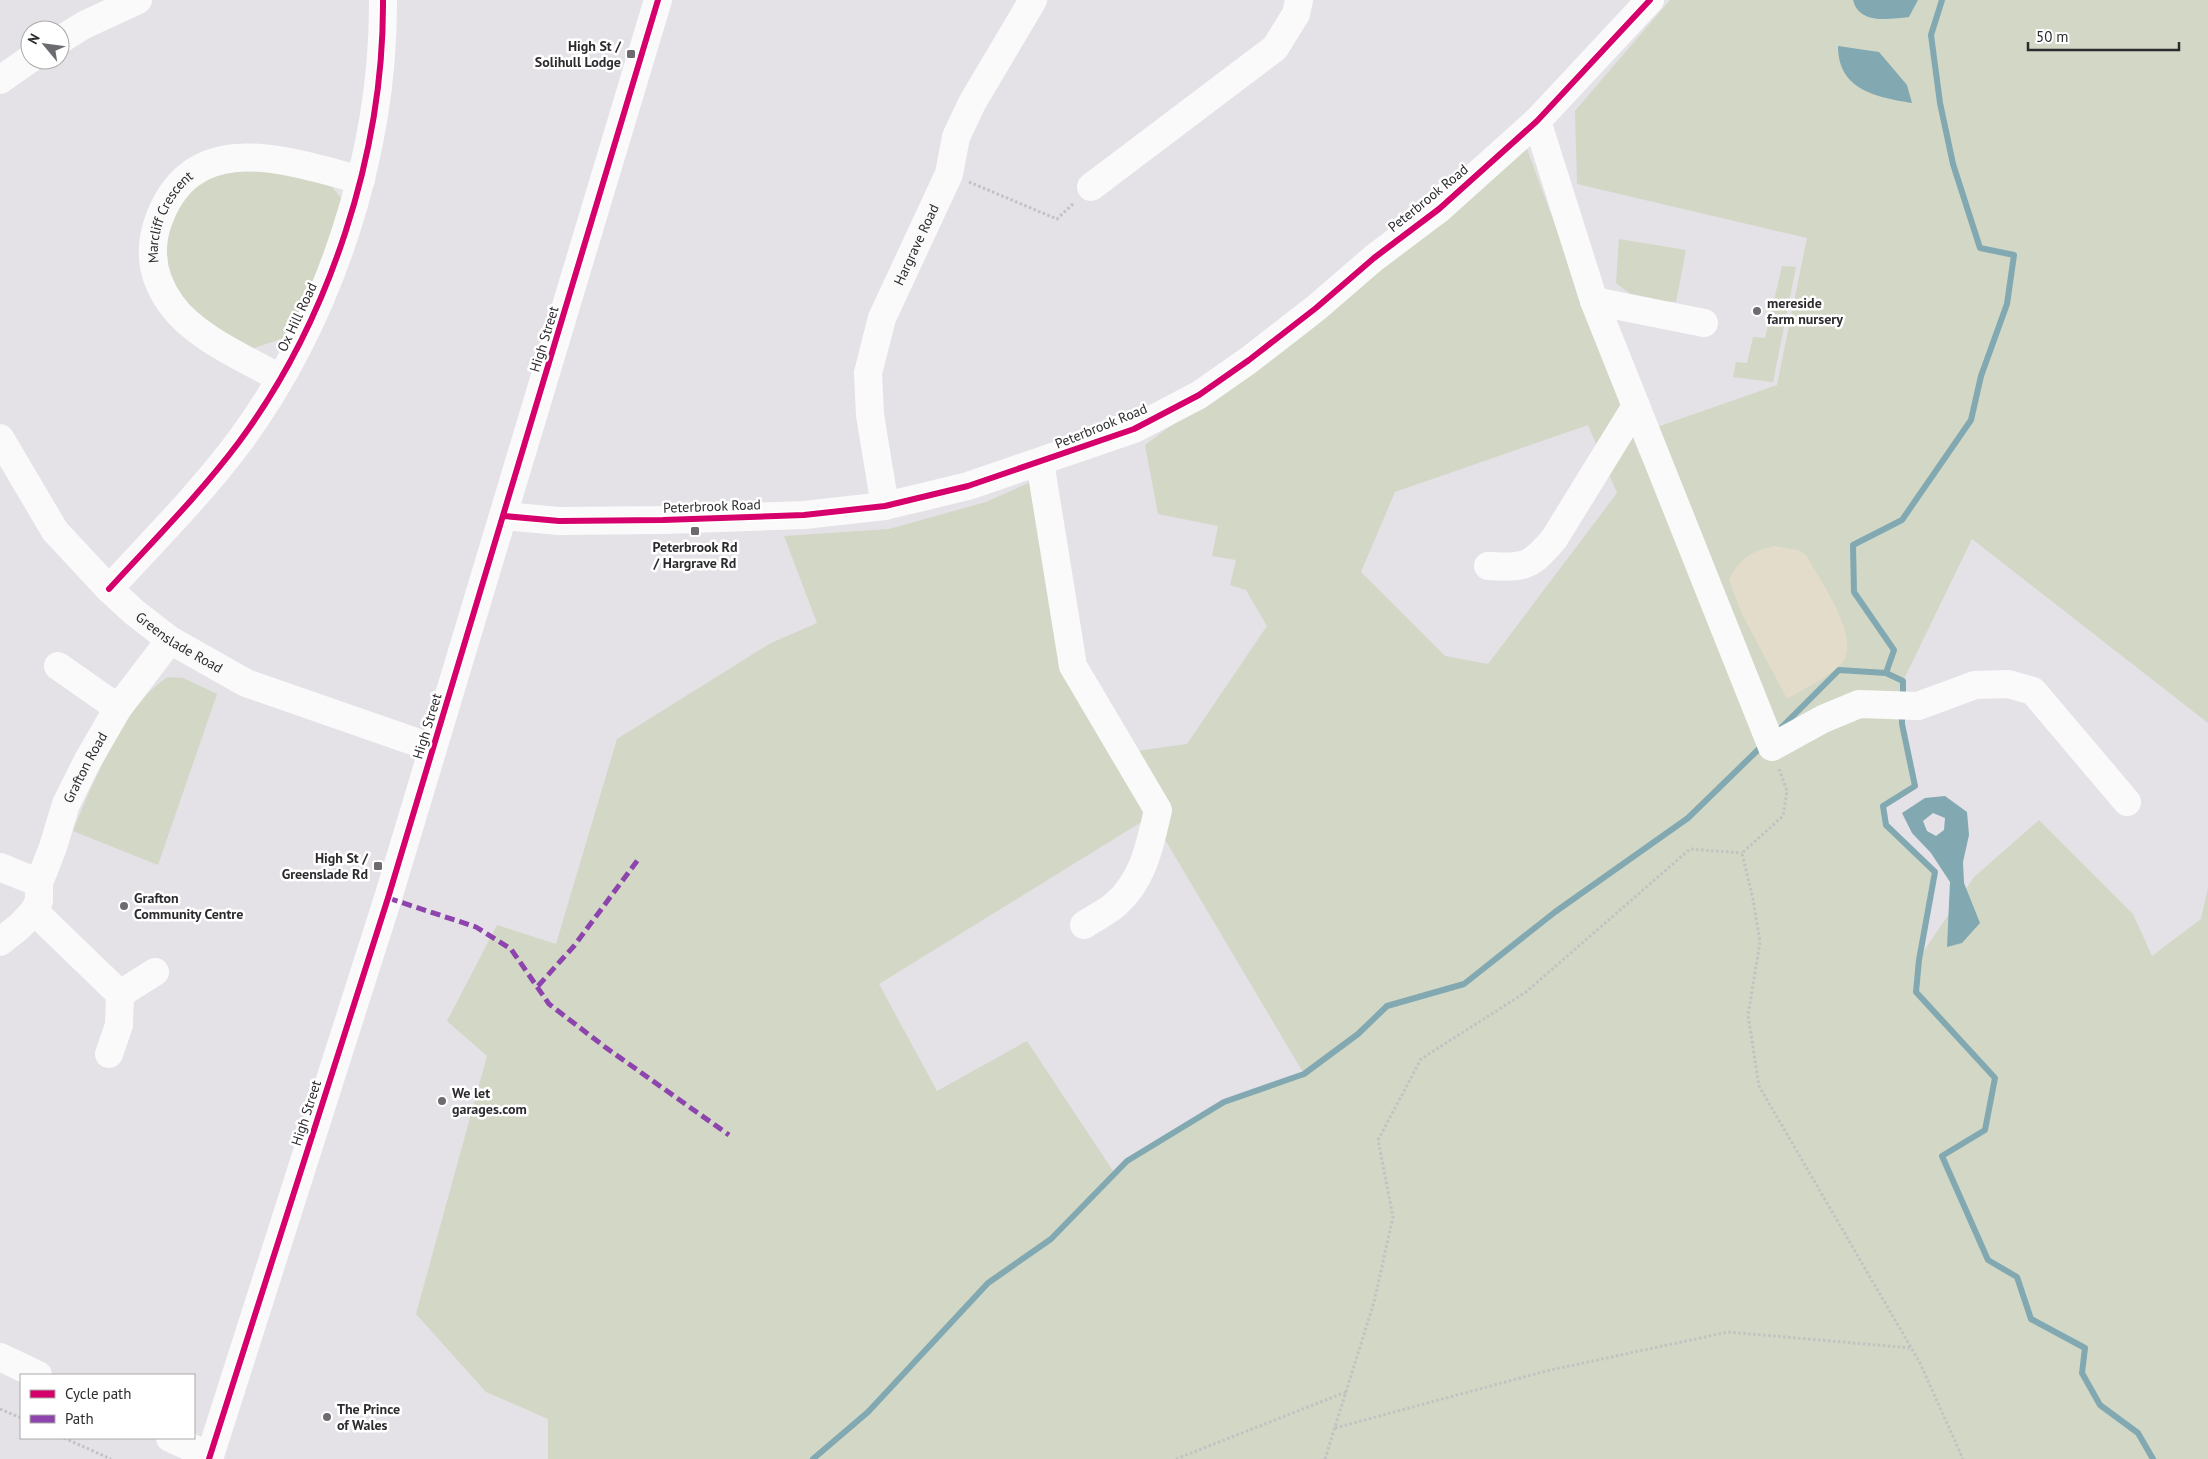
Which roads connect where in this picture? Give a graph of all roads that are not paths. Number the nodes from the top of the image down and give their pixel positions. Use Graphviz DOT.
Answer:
graph roads {
  1 [pos="138,0"];
  2 [pos="383,0"];
  3 [pos="658,0"];
  4 [pos="1033,0"];
  5 [pos="1299,0"];
  6 [pos="1650,0"];
  7 [pos="70,34"];
  8 [pos="20,66"];
  9 [pos="0,80"];
  10 [pos="1537,121"];
  11 [pos="361,180"];
  12 [pos="1091,187"];
  13 [pos="1594,301"];
  14 [pos="1704,323"];
  15 [pos="280,378"];
  16 [pos="1636,406"];
  17 [pos="0,438"];
  18 [pos="1040,462"];
  19 [pos="885,506"];
  20 [pos="504,516"];
  21 [pos="1488,566"];
  22 [pos="109,589"];
  23 [pos="170,640"];
  24 [pos="58,666"];
  25 [pos="118,708"];
  26 [pos="433,748"];
  27 [pos="2127,802"];
  28 [pos="0,867"];
  29 [pos="39,883"];
  30 [pos="34,911"];
  31 [pos="1084,925"];
  32 [pos="0,942"];
  33 [pos="155,972"];
  34 [pos="120,994"];
  35 [pos="109,1054"];
  36 [pos="0,1357"];
  37 [pos="36,1374"];
  38 [pos="172,1439"];
  39 [pos="209,1458"];
  1 -- 7 [label="street"];
  2 -- 11 [label="street, Ox Hill Road"];
  3 -- 20 [label="street, High Street"];
  4 -- 19 [label="street, Hargrave Road"];
  5 -- 12 [label="street"];
  6 -- 10 [label="street, Peterbrook Road"];
  8 -- 9 [label="street"];
  10 -- 13 [label="street"];
  10 -- 18 [label="street, Peterbrook Road"];
  11 -- 15 [label="street, Ox Hill Road"];
  11 -- 15 [label="street, Marcliff Crescent"];
  13 -- 14 [label="street"];
  13 -- 16 [label="street"];
  15 -- 22 [label="street, Ox Hill Road"];
  16 -- 21 [label="street"];
  16 -- 27 [label="street"];
  17 -- 22 [label="street, Greenslade Road"];
  18 -- 19 [label="street, Peterbrook Road"];
  18 -- 31 [label="street"];
  19 -- 20 [label="street, Peterbrook Road"];
  20 -- 26 [label="street, High Street"];
  22 -- 23 [label="street, Greenslade Road"];
  23 -- 25 [label="street, Grafton Road"];
  23 -- 26 [label="street, Greenslade Road"];
  24 -- 25 [label="street"];
  25 -- 29 [label="street, Grafton Road"];
  26 -- 39 [label="street, High Street"];
  28 -- 29 [label="street"];
  29 -- 30 [label="street, Grafton Road"];
  30 -- 32 [label="street"];
  30 -- 34 [label="street"];
  33 -- 34 [label="street"];
  34 -- 35 [label="street"];
  36 -- 37 [label="street"];
  38 -- 39 [label="street"];
}
